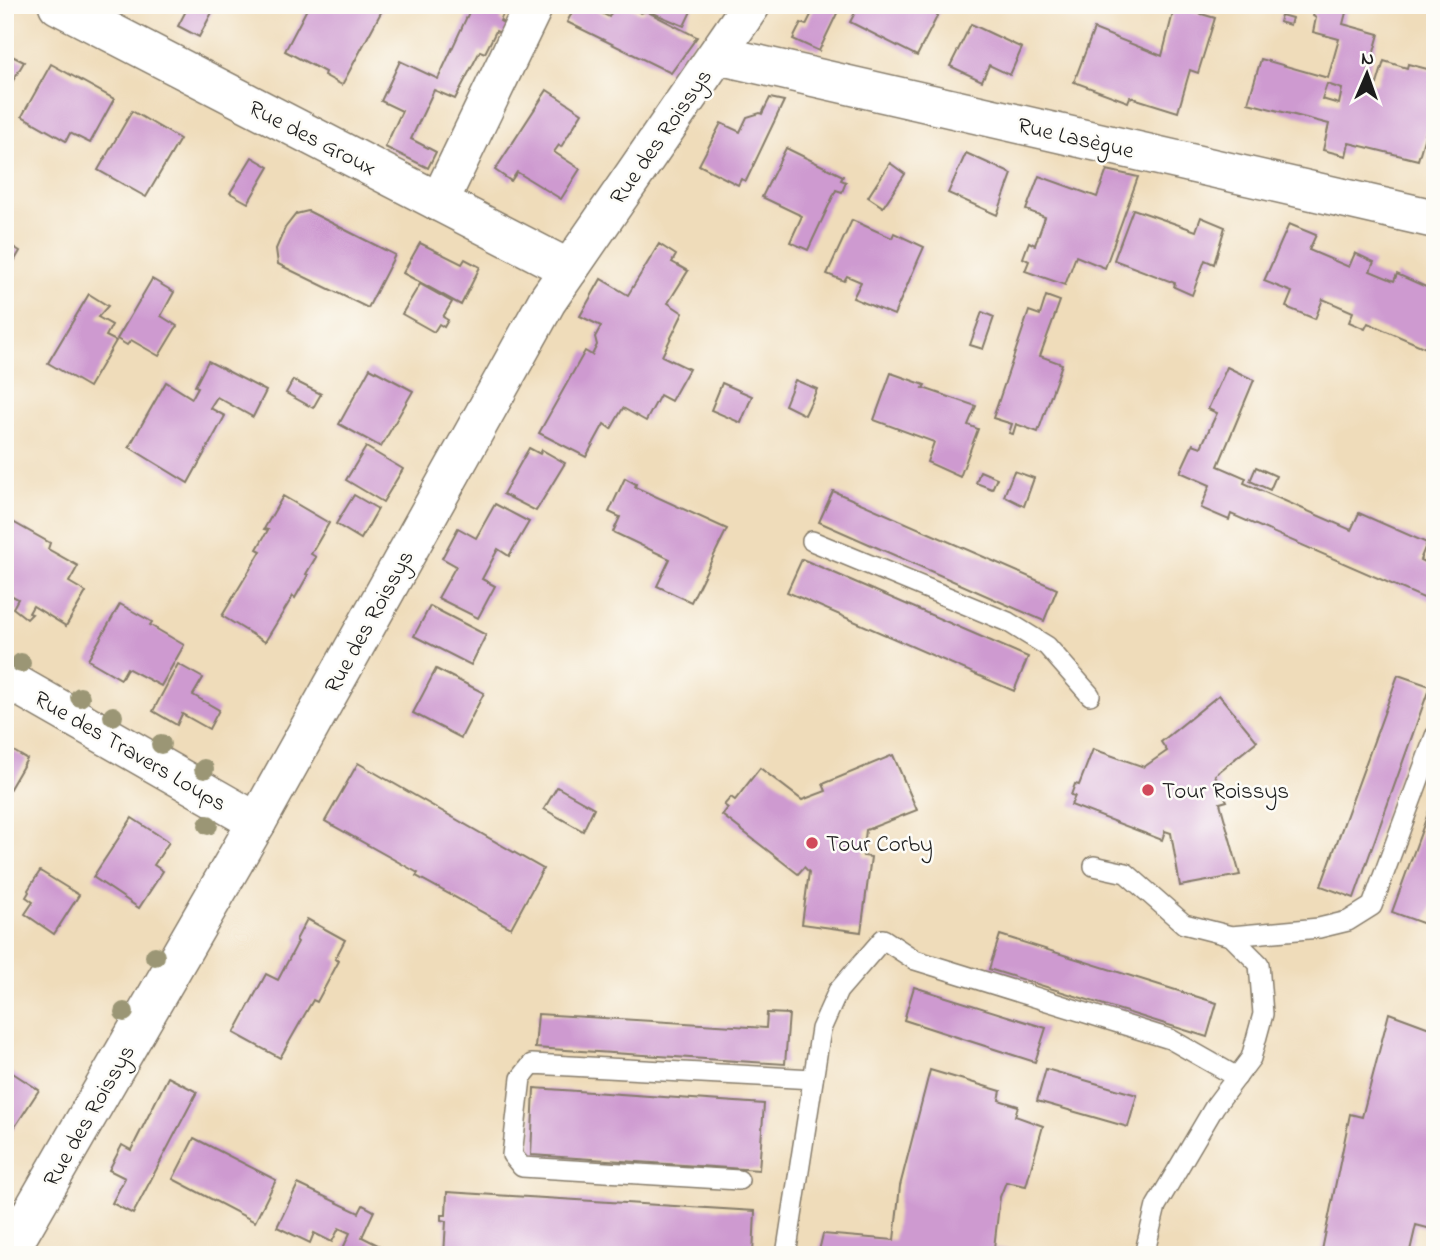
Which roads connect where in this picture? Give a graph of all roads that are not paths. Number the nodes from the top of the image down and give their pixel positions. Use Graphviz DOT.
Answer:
graph roads {
  1 [pos="58,5"];
  2 [pos="534,5"];
  3 [pos="751,5"];
  4 [pos="716,55"];
  5 [pos="439,202"];
  6 [pos="1435,219"];
  7 [pos="569,269"];
  8 [pos="812,541"];
  9 [pos="5,678"];
  10 [pos="1090,695"];
  11 [pos="1435,736"];
  12 [pos="257,822"];
  13 [pos="1094,866"];
  14 [pos="1231,936"];
  15 [pos="1237,1077"];
  16 [pos="813,1079"];
  17 [pos="739,1180"];
  18 [pos="5,1250"];
  19 [pos="786,1255"];
  20 [pos="1144,1255"];
  1 -- 5 [label="street, Rue des Groux"];
  2 -- 5 [label="street"];
  3 -- 4 [label="street, Rue des Roissys"];
  4 -- 6 [label="street, Rue Lasègue"];
  4 -- 7 [label="street, Rue des Roissys"];
  5 -- 7 [label="street, Rue des Groux"];
  7 -- 12 [label="street, Rue des Roissys"];
  8 -- 10 [label="lane"];
  9 -- 12 [label="street, Rue des Travers Loups"];
  11 -- 14 [label="lane"];
  12 -- 18 [label="street, Rue des Roissys"];
  13 -- 14 [label="lane"];
  14 -- 15 [label="lane"];
  15 -- 16 [label="lane"];
  15 -- 20 [label="lane"];
  16 -- 17 [label="lane"];
  16 -- 19 [label="lane"];
}
